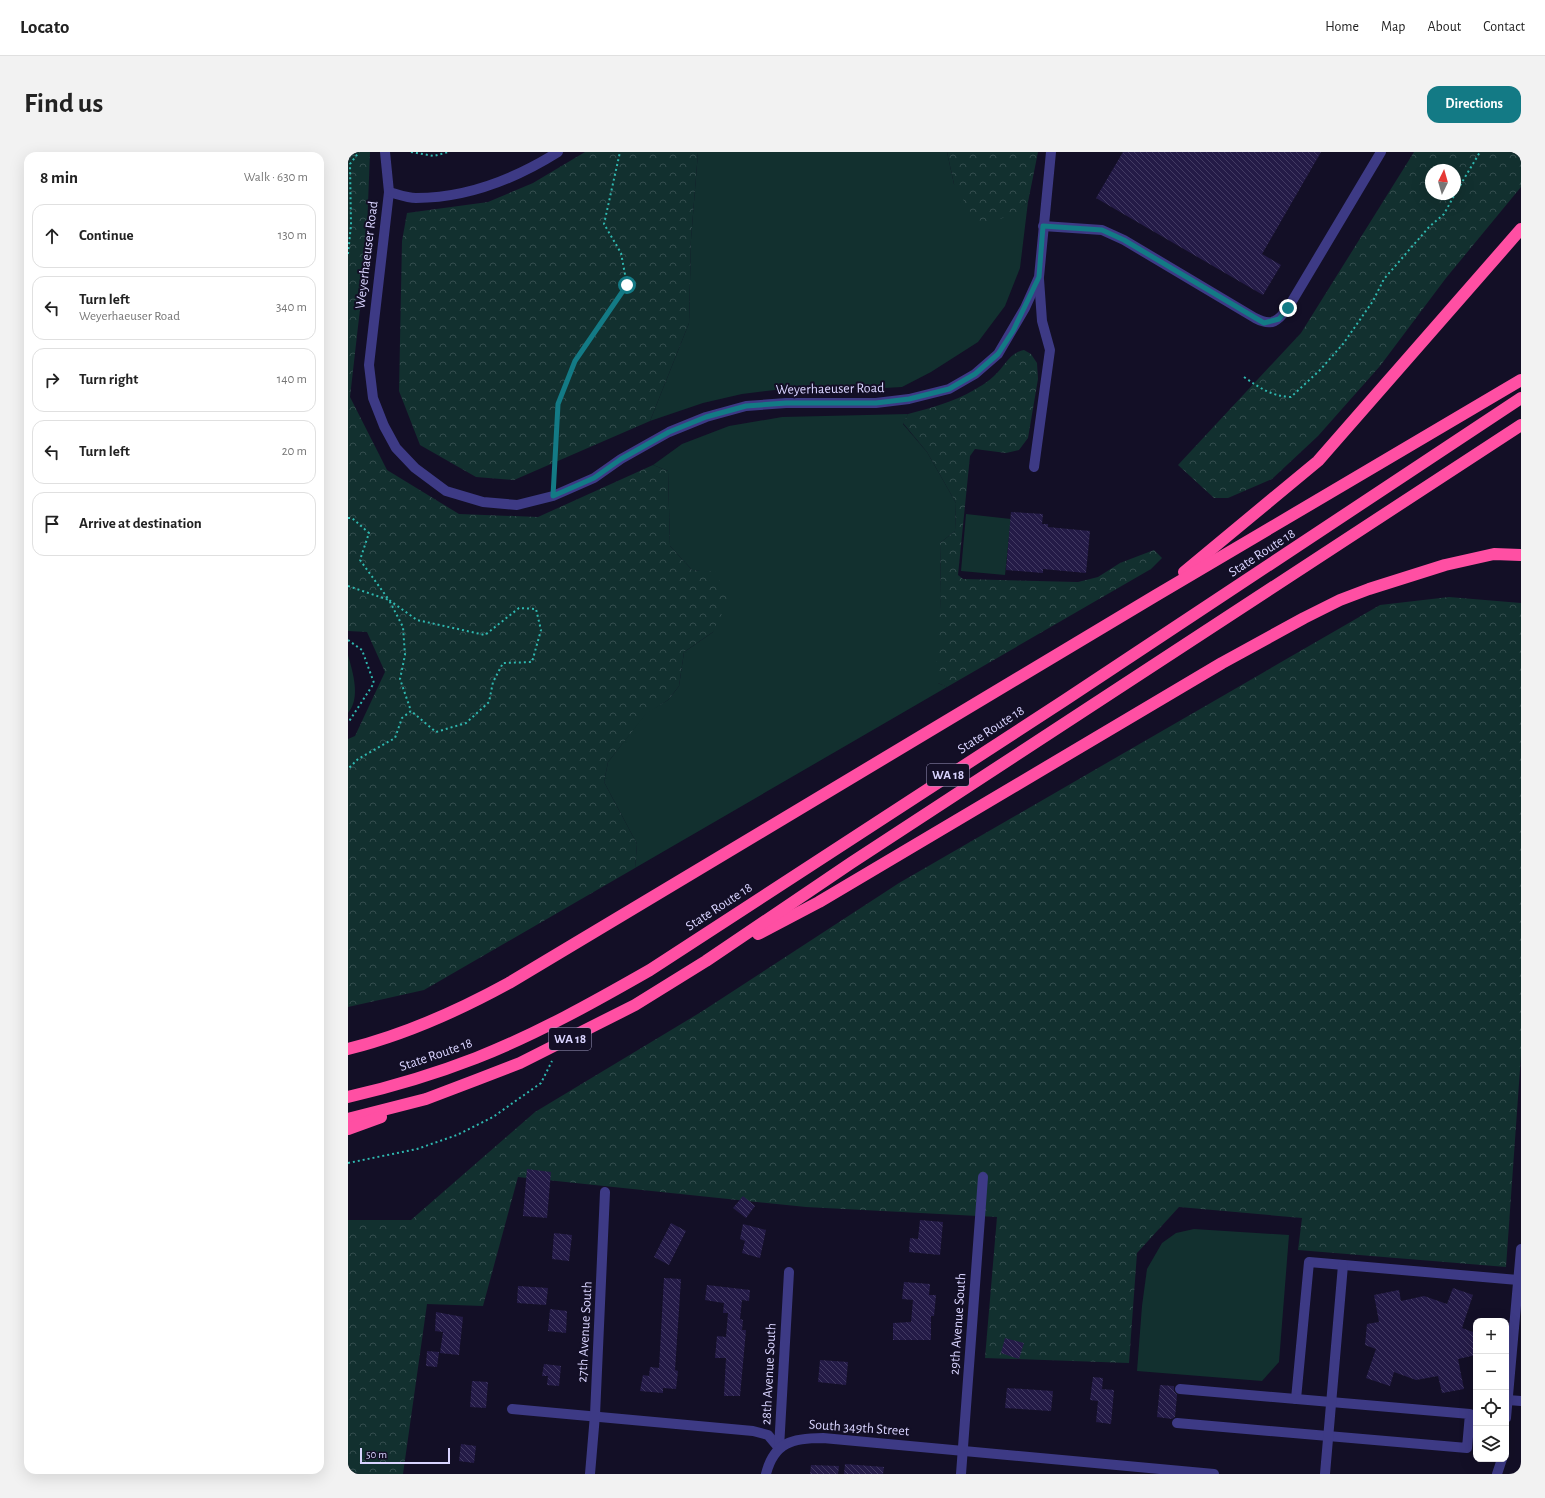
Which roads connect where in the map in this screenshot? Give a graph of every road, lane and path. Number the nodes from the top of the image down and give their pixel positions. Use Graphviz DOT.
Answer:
graph roads {
  1 [pos="359,152"];
  2 [pos="385,152"];
  3 [pos="411,152"];
  4 [pos="448,152"];
  5 [pos="539,152"];
  6 [pos="558,152"];
  7 [pos="620,152"];
  8 [pos="1051,152"];
  9 [pos="1381,152"];
  10 [pos="1480,152"];
  11 [pos="540,164"];
  12 [pos="1461,184"];
  13 [pos="389,192"];
  14 [pos="1452,200"];
  15 [pos="348,221"];
  16 [pos="351,225"];
  17 [pos="1043,226"];
  18 [pos="1519,231"];
  19 [pos="348,254"];
  20 [pos="1039,277"];
  21 [pos="1244,377"];
  22 [pos="1521,380"];
  23 [pos="1521,398"];
  24 [pos="1521,424"];
  25 [pos="1034,467"];
  26 [pos="553,496"];
  27 [pos="348,518"];
  28 [pos="1521,555"];
  29 [pos="348,586"];
  30 [pos="1155,596"];
  31 [pos="389,600"];
  32 [pos="348,640"];
  33 [pos="411,711"];
  34 [pos="348,723"];
  35 [pos="348,769"];
  36 [pos="706,961"];
  37 [pos="559,1044"];
  38 [pos="348,1049"];
  39 [pos="348,1097"];
  40 [pos="426,1098"];
  41 [pos="348,1119"];
  42 [pos="348,1129"];
  43 [pos="348,1162"];
  44 [pos="983,1177"];
  45 [pos="605,1192"];
  46 [pos="1521,1249"];
  47 [pos="1343,1265"];
  48 [pos="789,1272"];
  49 [pos="1518,1280"];
  50 [pos="1180,1389"];
  51 [pos="1509,1390"];
  52 [pos="1296,1399"];
  53 [pos="1509,1400"];
  54 [pos="1521,1401"];
  55 [pos="1331,1402"];
  56 [pos="512,1409"];
  57 [pos="595,1415"];
  58 [pos="1177,1424"];
  59 [pos="1328,1436"];
  60 [pos="779,1448"];
  61 [pos="963,1450"];
  62 [pos="1501,1462"];
  63 [pos="1154,1471"];
  64 [pos="590,1474"];
  65 [pos="766,1474"];
  66 [pos="961,1474"];
  67 [pos="1214,1474"];
  68 [pos="1325,1474"];
  69 [pos="1497,1474"];
  1 -- 16 [label="path"];
  2 -- 13 [label="street, Weyerhaeuser Road"];
  3 -- 4 [label="path"];
  5 -- 11 [label="street"];
  6 -- 11 [label="street"];
  7 -- 26 [label="path"];
  8 -- 17 [label="street, Weyerhaeuser Road"];
  9 -- 17 [label="street"];
  10 -- 12 [label="path"];
  11 -- 13 [label="street"];
  13 -- 26 [label="street, Weyerhaeuser Road"];
  14 -- 21 [label="path"];
  15 -- 16 [label="path"];
  16 -- 19 [label="path"];
  17 -- 20 [label="street, Weyerhaeuser Road"];
  18 -- 30 [label="highway"];
  20 -- 25 [label="street"];
  20 -- 26 [label="street, Weyerhaeuser Road"];
  22 -- 30 [label="highway"];
  23 -- 39 [label="highway, State Route 18 / WA 18"];
  24 -- 36 [label="highway, WA 18"];
  27 -- 31 [label="path"];
  28 -- 36 [label="highway"];
  29 -- 31 [label="path"];
  30 -- 38 [label="highway"];
  31 -- 33 [label="path"];
  31 -- 33 [label="path"];
  32 -- 34 [label="path"];
  33 -- 35 [label="path"];
  36 -- 37 [label="highway, WA 18"];
  37 -- 40 [label="highway, WA 18"];
  37 -- 43 [label="path"];
  40 -- 41 [label="highway, WA 18"];
  40 -- 42 [label="highway"];
  44 -- 61 [label="street, 29th Avenue South"];
  45 -- 57 [label="street, 27th Avenue South"];
  46 -- 49 [label="street"];
  47 -- 49 [label="street"];
  47 -- 52 [label="street"];
  47 -- 55 [label="street"];
  48 -- 60 [label="street, 28th Avenue South"];
  49 -- 51 [label="street"];
  50 -- 52 [label="street"];
  52 -- 55 [label="street"];
  53 -- 54 [label="street"];
  55 -- 59 [label="street"];
  55 -- 59 [label="street"];
  56 -- 57 [label="street"];
  57 -- 60 [label="street"];
  57 -- 64 [label="street, 27th Avenue South"];
  58 -- 59 [label="street"];
  59 -- 68 [label="street"];
  60 -- 61 [label="street, South 349th Street"];
  60 -- 65 [label="street, 28th Avenue South"];
  61 -- 63 [label="street, South 349th Street"];
  61 -- 66 [label="street, 29th Avenue South"];
  62 -- 69 [label="street"];
  63 -- 67 [label="street, South 349th Street"];
}
